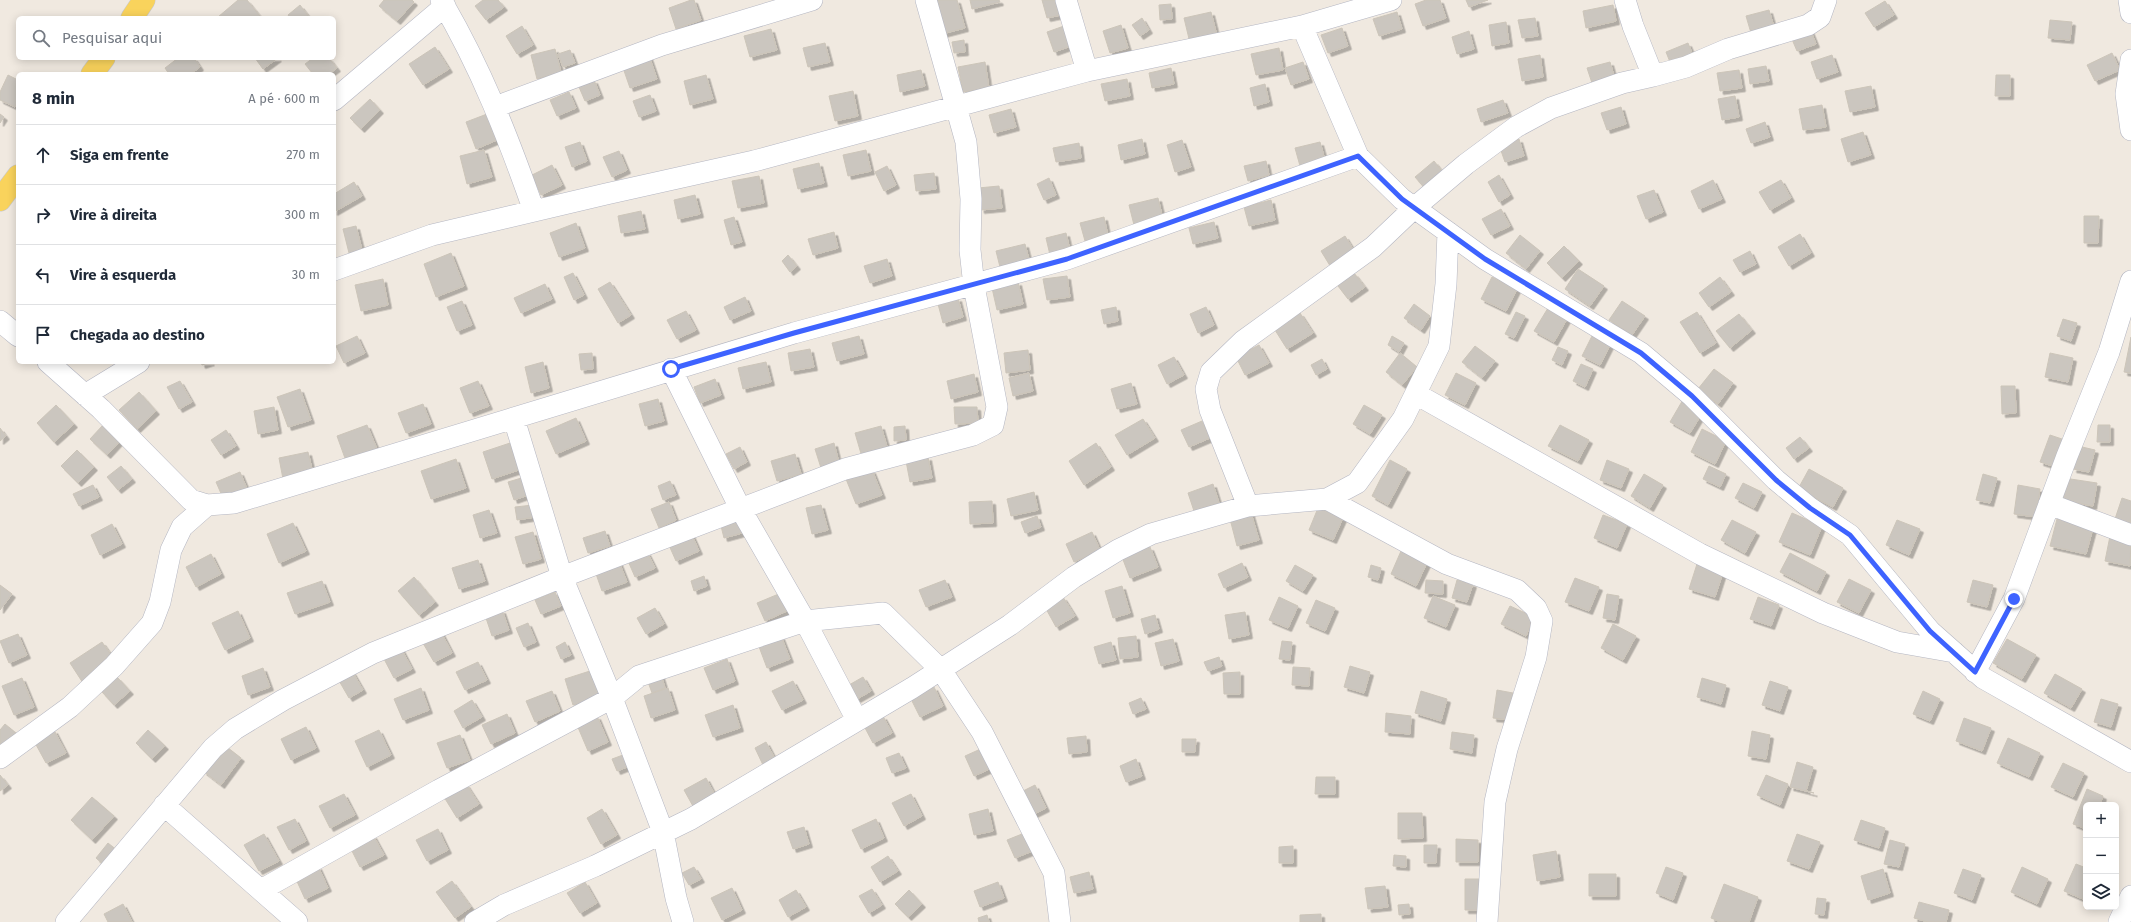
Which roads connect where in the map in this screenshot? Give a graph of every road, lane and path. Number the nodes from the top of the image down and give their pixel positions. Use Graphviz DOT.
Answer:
graph roads {
  1 [pos="144,0"];
  2 [pos="812,0"];
  3 [pos="926,0"];
  4 [pos="1066,0"];
  5 [pos="1391,0"];
  6 [pos="1625,0"];
  7 [pos="1826,0"];
  8 [pos="2129,0"];
  9 [pos="443,3"];
  10 [pos="2131,13"];
  11 [pos="133,16"];
  12 [pos="1302,26"];
  13 [pos="102,60"];
  14 [pos="2131,60"];
  15 [pos="1087,71"];
  16 [pos="94,72"];
  17 [pos="1654,76"];
  18 [pos="336,98"];
  19 [pos="956,106"];
  20 [pos="495,107"];
  21 [pos="2131,130"];
  22 [pos="1358,156"];
  23 [pos="16,179"];
  24 [pos="0,200"];
  25 [pos="1414,208"];
  26 [pos="534,211"];
  27 [pos="1448,232"];
  28 [pos="336,269"];
  29 [pos="2131,281"];
  30 [pos="974,286"];
  31 [pos="0,321"];
  32 [pos="16,334"];
  33 [pos="50,364"];
  34 [pos="136,364"];
  35 [pos="671,369"];
  36 [pos="1416,394"];
  37 [pos="85,395"];
  38 [pos="514,419"];
  39 [pos="1327,499"];
  40 [pos="2049,504"];
  41 [pos="207,505"];
  42 [pos="1248,506"];
  43 [pos="740,508"];
  44 [pos="2131,535"];
  45 [pos="562,577"];
  46 [pos="805,621"];
  47 [pos="1954,652"];
  48 [pos="941,670"];
  49 [pos="1975,672"];
  50 [pos="612,698"];
  51 [pos="857,720"];
  52 [pos="0,758"];
  53 [pos="2131,762"];
  54 [pos="164,805"];
  55 [pos="663,832"];
  56 [pos="261,890"];
  57 [pos="2131,896"];
  58 [pos="66,922"];
  59 [pos="297,922"];
  60 [pos="475,922"];
  61 [pos="683,922"];
  62 [pos="1060,922"];
  63 [pos="1487,922"];
  64 [pos="2119,922"];
  1 -- 11 [label="main road"];
  2 -- 20 [label="street"];
  3 -- 19 [label="street"];
  4 -- 15 [label="street"];
  5 -- 12 [label="street"];
  6 -- 17 [label="street"];
  7 -- 17 [label="street"];
  8 -- 10 [label="street"];
  9 -- 18 [label="street"];
  9 -- 20 [label="street"];
  12 -- 15 [label="street"];
  12 -- 22 [label="street"];
  13 -- 16 [label="main road"];
  14 -- 21 [label="street"];
  15 -- 19 [label="street"];
  17 -- 25 [label="street"];
  19 -- 26 [label="street"];
  19 -- 30 [label="street"];
  20 -- 26 [label="street"];
  22 -- 25 [label="street"];
  22 -- 30 [label="street"];
  23 -- 24 [label="main road"];
  25 -- 27 [label="street"];
  25 -- 42 [label="street"];
  26 -- 28 [label="street"];
  27 -- 36 [label="street"];
  27 -- 47 [label="street"];
  29 -- 40 [label="street"];
  30 -- 35 [label="street"];
  30 -- 43 [label="street"];
  31 -- 32 [label="street"];
  33 -- 37 [label="street"];
  34 -- 37 [label="street"];
  35 -- 38 [label="street"];
  35 -- 43 [label="street"];
  36 -- 39 [label="street"];
  36 -- 47 [label="street"];
  37 -- 41 [label="street"];
  38 -- 41 [label="street"];
  38 -- 45 [label="street"];
  39 -- 42 [label="street"];
  39 -- 63 [label="street"];
  40 -- 44 [label="street"];
  40 -- 49 [label="street"];
  41 -- 52 [label="street"];
  42 -- 48 [label="street"];
  43 -- 45 [label="street"];
  43 -- 46 [label="street"];
  45 -- 50 [label="street"];
  45 -- 54 [label="street"];
  46 -- 48 [label="street"];
  46 -- 50 [label="street"];
  46 -- 51 [label="street"];
  47 -- 49 [label="street"];
  48 -- 51 [label="street"];
  48 -- 62 [label="street"];
  49 -- 53 [label="street"];
  50 -- 55 [label="street"];
  50 -- 56 [label="street"];
  51 -- 55 [label="street"];
  54 -- 56 [label="street"];
  54 -- 58 [label="street"];
  55 -- 60 [label="street"];
  55 -- 61 [label="street"];
  56 -- 59 [label="street"];
  57 -- 64 [label="street"];
}
